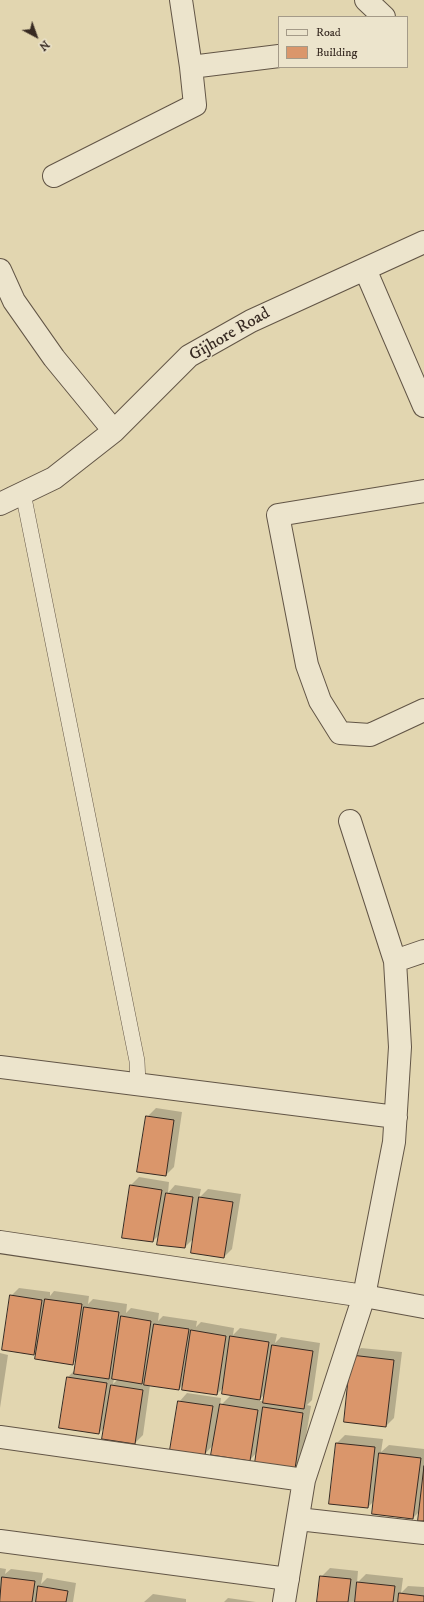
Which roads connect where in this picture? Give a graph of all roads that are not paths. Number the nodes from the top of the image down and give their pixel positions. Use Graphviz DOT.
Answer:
graph roads {
  1 [pos="181,0"];
  2 [pos="366,0"];
  3 [pos="383,16"];
  4 [pos="278,56"];
  5 [pos="191,67"];
  6 [pos="54,176"];
  7 [pos="424,242"];
  8 [pos="366,269"];
  9 [pos="0,270"];
  10 [pos="424,406"];
  11 [pos="114,431"];
  12 [pos="424,491"];
  13 [pos="23,493"];
  14 [pos="0,504"];
  15 [pos="424,710"];
  16 [pos="350,821"];
  17 [pos="424,951"];
  18 [pos="395,961"];
  19 [pos="0,1067"];
  20 [pos="138,1085"];
  21 [pos="396,1117"];
  22 [pos="0,1242"];
  23 [pos="364,1296"];
  24 [pos="424,1307"];
  25 [pos="0,1437"];
  26 [pos="304,1480"];
  27 [pos="298,1519"];
  28 [pos="424,1533"];
  29 [pos="0,1541"];
  30 [pos="288,1579"];
  31 [pos="284,1602"];
  1 -- 5 [label="street"];
  2 -- 3 [label="street"];
  4 -- 5 [label="street"];
  5 -- 6 [label="street"];
  7 -- 8 [label="street, Gijhore Road"];
  8 -- 10 [label="street"];
  8 -- 11 [label="street, Gijhore Road"];
  9 -- 11 [label="street"];
  11 -- 13 [label="street, Gijhore Road"];
  12 -- 15 [label="street"];
  13 -- 14 [label="street, Gijhore Road"];
  13 -- 20 [label="lane"];
  16 -- 18 [label="street"];
  17 -- 18 [label="street"];
  18 -- 21 [label="street"];
  19 -- 20 [label="street"];
  20 -- 21 [label="street"];
  21 -- 23 [label="street"];
  22 -- 23 [label="street"];
  23 -- 24 [label="street"];
  23 -- 26 [label="street"];
  25 -- 26 [label="street"];
  26 -- 27 [label="street"];
  27 -- 28 [label="street"];
  27 -- 30 [label="street"];
  29 -- 30 [label="street"];
  30 -- 31 [label="street"];
}
